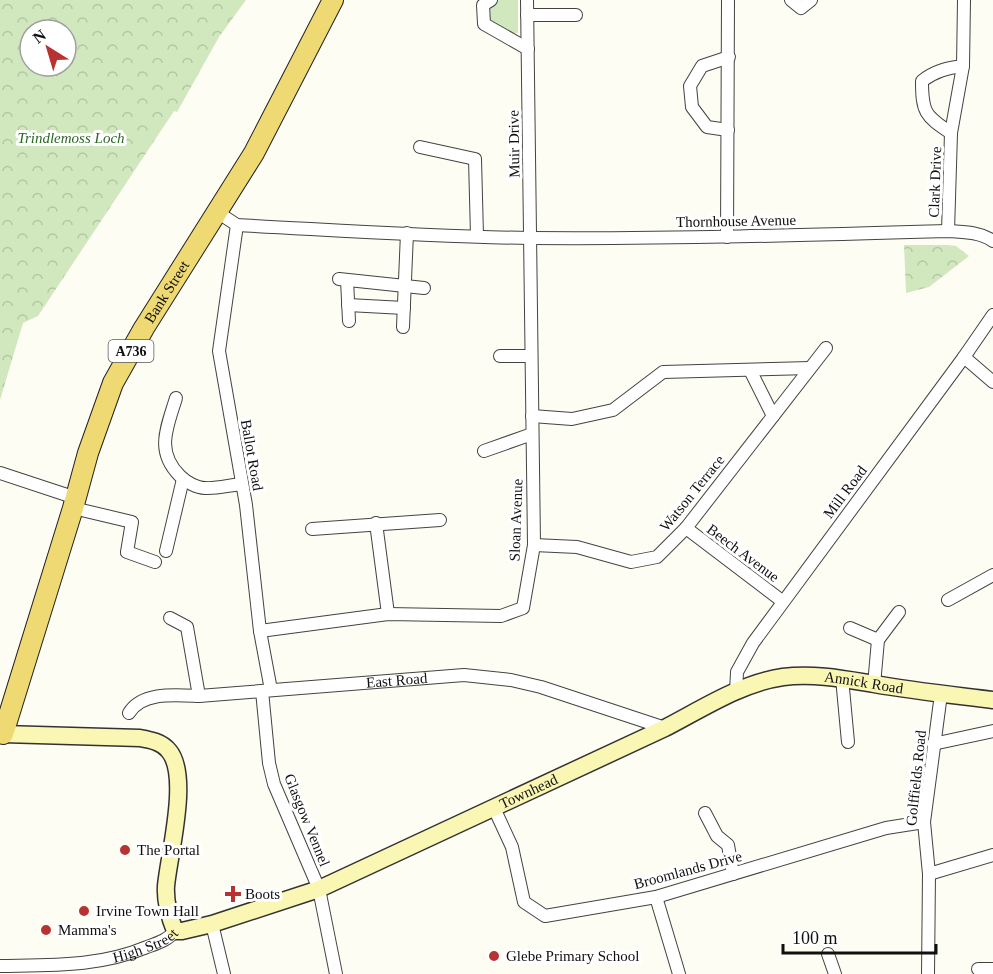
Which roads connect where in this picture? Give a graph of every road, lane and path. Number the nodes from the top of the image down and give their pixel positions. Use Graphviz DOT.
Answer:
graph roads {
  1 [pos="333,0"];
  2 [pos="490,0"];
  3 [pos="527,0"];
  4 [pos="728,0"];
  5 [pos="791,0"];
  6 [pos="812,0"];
  7 [pos="964,0"];
  8 [pos="527,15"];
  9 [pos="576,15"];
  10 [pos="528,49"];
  11 [pos="729,57"];
  12 [pos="963,66"];
  13 [pos="728,130"];
  14 [pos="951,133"];
  15 [pos="420,147"];
  16 [pos="217,212"];
  17 [pos="237,225"];
  18 [pos="948,231"];
  19 [pos="407,233"];
  20 [pos="477,236"];
  21 [pos="727,237"];
  22 [pos="530,238"];
  23 [pos="993,241"];
  24 [pos="405,286"];
  25 [pos="424,288"];
  26 [pos="348,305"];
  27 [pos="404,308"];
  28 [pos="993,315"];
  29 [pos="349,321"];
  30 [pos="403,327"];
  31 [pos="826,348"];
  32 [pos="500,356"];
  33 [pos="531,356"];
  34 [pos="964,357"];
  35 [pos="810,368"];
  36 [pos="750,370"];
  37 [pos="993,381"];
  38 [pos="176,398"];
  39 [pos="532,416"];
  40 [pos="773,416"];
  41 [pos="532,434"];
  42 [pos="484,451"];
  43 [pos="0,473"];
  44 [pos="183,479"];
  45 [pos="242,484"];
  46 [pos="75,503"];
  47 [pos="440,520"];
  48 [pos="376,523"];
  49 [pos="686,528"];
  50 [pos="312,529"];
  51 [pos="534,545"];
  52 [pos="166,551"];
  53 [pos="155,562"];
  54 [pos="993,575"];
  55 [pos="948,600"];
  56 [pos="782,601"];
  57 [pos="899,612"];
  58 [pos="388,614"];
  59 [pos="170,618"];
  60 [pos="850,628"];
  61 [pos="260,632"];
  62 [pos="878,640"];
  63 [pos="842,678"];
  64 [pos="874,684"];
  65 [pos="266,691"];
  66 [pos="736,692"];
  67 [pos="941,694"];
  68 [pos="199,696"];
  69 [pos="993,700"];
  70 [pos="129,713"];
  71 [pos="665,728"];
  72 [pos="993,731"];
  73 [pos="1,736"];
  74 [pos="848,742"];
  75 [pos="933,744"];
  76 [pos="494,808"];
  77 [pos="705,813"];
  78 [pos="924,822"];
  79 [pos="993,855"];
  80 [pos="733,874"];
  81 [pos="929,874"];
  82 [pos="318,889"];
  83 [pos="656,897"];
  84 [pos="212,924"];
  85 [pos="175,931"];
  86 [pos="828,954"];
  87 [pos="0,966"];
  88 [pos="88,969"];
  89 [pos="978,969"];
  90 [pos="993,969"];
  91 [pos="224,974"];
  92 [pos="336,974"];
  93 [pos="679,974"];
  94 [pos="835,974"];
  95 [pos="928,974"];
  1 -- 16 [label="main road, Bank Street / A736"];
  2 -- 10 [label="street"];
  3 -- 8 [label="street, Muir Drive"];
  4 -- 11 [label="street"];
  5 -- 6 [label="street"];
  7 -- 12 [label="street, Clark Drive"];
  8 -- 9 [label="street"];
  8 -- 10 [label="street, Muir Drive"];
  10 -- 22 [label="street, Muir Drive"];
  11 -- 13 [label="street"];
  11 -- 13 [label="street"];
  12 -- 14 [label="street, Clark Drive"];
  12 -- 14 [label="street, Clark Drive"];
  13 -- 21 [label="street"];
  14 -- 18 [label="street, Clark Drive"];
  15 -- 20 [label="street"];
  16 -- 17 [label="street"];
  16 -- 46 [label="main road, Bank Street / A736"];
  17 -- 19 [label="street, Thornhouse Avenue"];
  17 -- 45 [label="street, Ballot Road"];
  18 -- 21 [label="street, Thornhouse Avenue"];
  18 -- 23 [label="street, Thornhouse Avenue"];
  19 -- 20 [label="street, Thornhouse Avenue"];
  19 -- 24 [label="street"];
  20 -- 22 [label="street, Thornhouse Avenue"];
  21 -- 22 [label="street, Thornhouse Avenue"];
  22 -- 33 [label="street, Sloan Avenue"];
  24 -- 25 [label="street"];
  24 -- 26 [label="street"];
  24 -- 27 [label="street"];
  26 -- 27 [label="street"];
  26 -- 29 [label="street"];
  27 -- 30 [label="street"];
  28 -- 34 [label="street, Mill Road"];
  31 -- 35 [label="street, Watson Terrace"];
  32 -- 33 [label="street"];
  33 -- 39 [label="street, Sloan Avenue"];
  34 -- 37 [label="street"];
  34 -- 56 [label="street, Mill Road"];
  35 -- 36 [label="street"];
  35 -- 40 [label="street, Watson Terrace"];
  36 -- 39 [label="street"];
  36 -- 40 [label="street"];
  38 -- 44 [label="street"];
  39 -- 41 [label="street, Sloan Avenue"];
  40 -- 49 [label="street, Watson Terrace"];
  41 -- 42 [label="street"];
  41 -- 51 [label="street, Sloan Avenue"];
  43 -- 46 [label="street"];
  44 -- 45 [label="street"];
  44 -- 52 [label="street"];
  45 -- 61 [label="street, Ballot Road"];
  46 -- 53 [label="street"];
  46 -- 73 [label="main road, Bank Street / A736"];
  47 -- 48 [label="street"];
  48 -- 50 [label="street"];
  48 -- 58 [label="street"];
  49 -- 51 [label="street, Watson Terrace"];
  49 -- 56 [label="street, Beech Avenue"];
  51 -- 58 [label="street, Sloan Avenue"];
  54 -- 55 [label="street"];
  56 -- 66 [label="street, Mill Road"];
  57 -- 62 [label="street"];
  58 -- 61 [label="street, Sloan Avenue"];
  59 -- 68 [label="street"];
  60 -- 62 [label="street"];
  61 -- 65 [label="street, Ballot Road"];
  62 -- 64 [label="street"];
  63 -- 64 [label="main road, Annick Road"];
  63 -- 66 [label="main road, Annick Road"];
  63 -- 74 [label="street"];
  64 -- 67 [label="main road, Annick Road"];
  65 -- 68 [label="street, East Road"];
  65 -- 71 [label="street, East Road"];
  65 -- 82 [label="street, Glasgow Vennel"];
  66 -- 71 [label="main road, Townhead"];
  67 -- 69 [label="main road, Annick Road"];
  67 -- 75 [label="street, Golffields Road"];
  68 -- 70 [label="street, East Road"];
  71 -- 76 [label="main road, Townhead"];
  72 -- 75 [label="street"];
  73 -- 85 [label="main road"];
  75 -- 78 [label="street, Golffields Road"];
  76 -- 82 [label="main road, Townhead"];
  76 -- 83 [label="street, Broomlands Drive"];
  77 -- 80 [label="street"];
  78 -- 80 [label="street, Broomlands Drive"];
  78 -- 81 [label="street, Golffields Road"];
  79 -- 81 [label="street"];
  80 -- 83 [label="street, Broomlands Drive"];
  81 -- 95 [label="street, Golffields Road"];
  82 -- 84 [label="main road, High Street"];
  82 -- 92 [label="street, Glasgow Vennel"];
  83 -- 93 [label="street"];
  84 -- 85 [label="main road, High Street"];
  84 -- 91 [label="street"];
  85 -- 88 [label="street, High Street"];
  86 -- 94 [label="street"];
  87 -- 88 [label="street, High Street"];
  89 -- 90 [label="street"];
}
